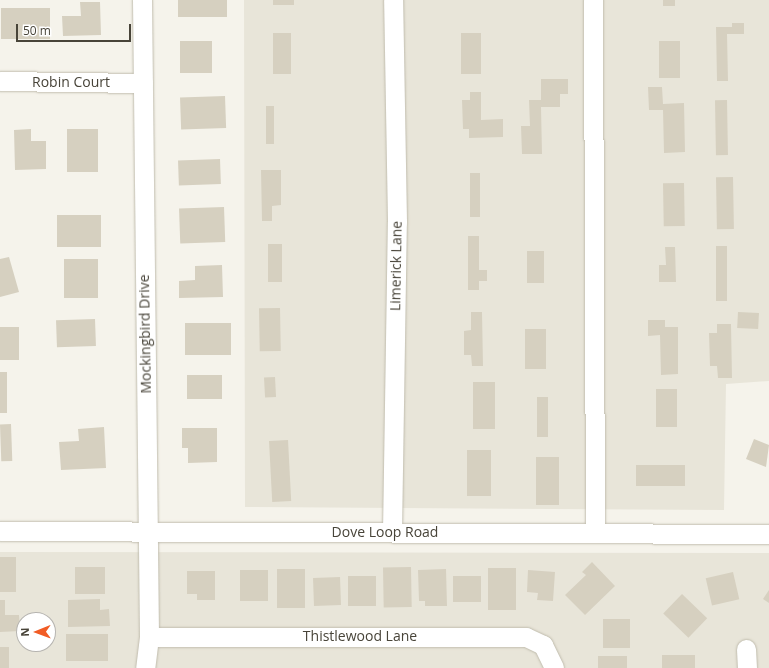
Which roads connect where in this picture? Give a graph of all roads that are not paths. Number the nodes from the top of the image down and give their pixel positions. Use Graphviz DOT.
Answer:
graph roads {
  1 [pos="142,0"];
  2 [pos="394,0"];
  3 [pos="593,0"];
  4 [pos="0,81"];
  5 [pos="143,82"];
  6 [pos="0,531"];
  7 [pos="147,531"];
  8 [pos="392,532"];
  9 [pos="595,533"];
  10 [pos="769,534"];
  11 [pos="149,637"];
  12 [pos="746,649"];
  13 [pos="145,668"];
  14 [pos="554,668"];
  15 [pos="747,668"];
  1 -- 5 [label="street, Mockingbird Drive"];
  2 -- 8 [label="street, Limerick Lane"];
  3 -- 9 [label="street"];
  4 -- 5 [label="street, Robin Court"];
  5 -- 7 [label="street, Mockingbird Drive"];
  6 -- 7 [label="street, Dove Loop Road"];
  7 -- 8 [label="street, Dove Loop Road"];
  7 -- 11 [label="street, Mockingbird Drive"];
  8 -- 9 [label="street, Dove Loop Road"];
  9 -- 10 [label="street, Dove Loop Road"];
  11 -- 13 [label="street, Mockingbird Drive"];
  11 -- 14 [label="street, Thistlewood Lane"];
  12 -- 15 [label="street"];
}
